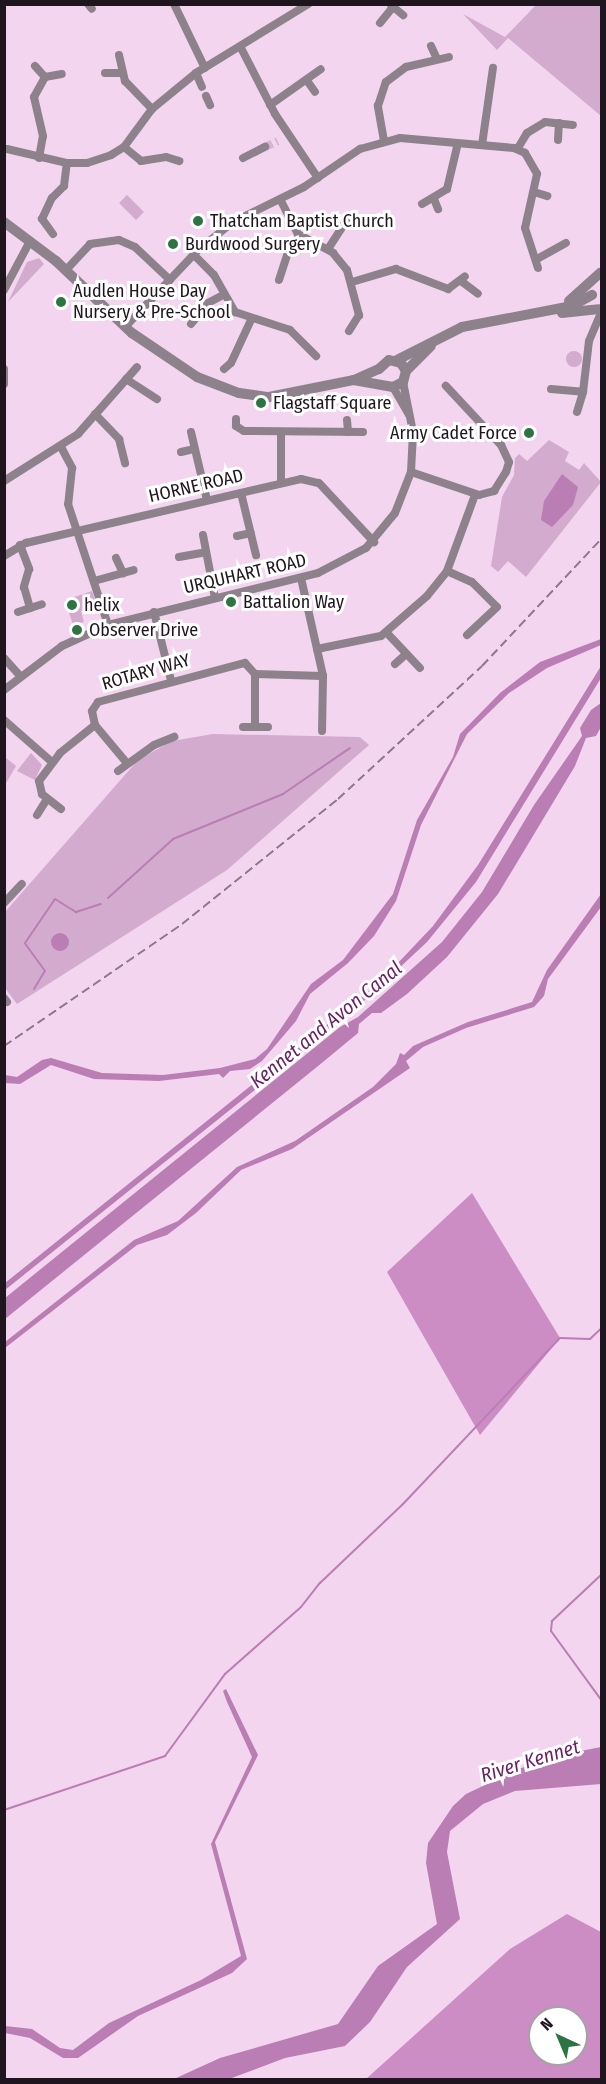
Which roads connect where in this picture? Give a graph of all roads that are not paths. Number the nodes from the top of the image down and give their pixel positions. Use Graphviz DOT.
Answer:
graph roads {
  1 [pos="174,4"];
  2 [pos="305,5"];
  3 [pos="392,6"];
  4 [pos="403,15"];
  5 [pos="380,23"];
  6 [pos="431,46"];
  7 [pos="241,48"];
  8 [pos="119,56"];
  9 [pos="449,57"];
  10 [pos="436,59"];
  11 [pos="35,66"];
  12 [pos="205,68"];
  13 [pos="494,68"];
  14 [pos="321,69"];
  15 [pos="121,73"];
  16 [pos="196,73"];
  17 [pos="62,74"];
  18 [pos="105,74"];
  19 [pos="45,77"];
  20 [pos="493,79"];
  21 [pos="308,82"];
  22 [pos="502,83"];
  23 [pos="202,87"];
  24 [pos="315,92"];
  25 [pos="270,105"];
  26 [pos="152,109"];
  27 [pos="559,123"];
  28 [pos="573,126"];
  29 [pos="289,135"];
  30 [pos="558,140"];
  31 [pos="278,141"];
  32 [pos="384,141"];
  33 [pos="458,143"];
  34 [pos="482,145"];
  35 [pos="124,147"];
  36 [pos="265,147"];
  37 [pos="5,148"];
  38 [pos="518,148"];
  39 [pos="39,158"];
  40 [pos="243,158"];
  41 [pos="179,161"];
  42 [pos="67,163"];
  43 [pos="318,178"];
  44 [pos="534,192"];
  45 [pos="547,196"];
  46 [pos="280,199"];
  47 [pos="434,199"];
  48 [pos="422,204"];
  49 [pos="438,209"];
  50 [pos="348,218"];
  51 [pos="4,222"];
  52 [pos="53,234"];
  53 [pos="300,236"];
  54 [pos="30,241"];
  55 [pos="566,243"];
  56 [pos="328,249"];
  57 [pos="194,255"];
  58 [pos="66,270"];
  59 [pos="601,272"];
  60 [pos="170,280"];
  61 [pos="279,280"];
  62 [pos="352,282"];
  63 [pos="4,290"];
  64 [pos="597,290"];
  65 [pos="478,294"];
  66 [pos="223,295"];
  67 [pos="183,308"];
  68 [pos="552,308"];
  69 [pos="601,309"];
  70 [pos="359,315"];
  71 [pos="529,315"];
  72 [pos="251,320"];
  73 [pos="367,321"];
  74 [pos="125,327"];
  75 [pos="349,331"];
  76 [pos="312,336"];
  77 [pos="435,342"];
  78 [pos="304,343"];
  79 [pos="316,356"];
  80 [pos="397,360"];
  81 [pos="137,367"];
  82 [pos="230,367"];
  83 [pos="4,369"];
  84 [pos="379,369"];
  85 [pos="126,379"];
  86 [pos="354,380"];
  87 [pos="397,381"];
  88 [pos="4,384"];
  89 [pos="446,386"];
  90 [pos="461,386"];
  91 [pos="551,389"];
  92 [pos="584,392"];
  93 [pos="453,394"];
  94 [pos="157,399"];
  95 [pos="577,412"];
  96 [pos="95,414"];
  97 [pos="236,419"];
  98 [pos="347,420"];
  99 [pos="191,432"];
  100 [pos="281,432"];
  101 [pos="348,432"];
  102 [pos="363,432"];
  103 [pos="62,447"];
  104 [pos="194,449"];
  105 [pos="181,452"];
  106 [pos="125,463"];
  107 [pos="411,472"];
  108 [pos="4,481"];
  109 [pos="280,483"];
  110 [pos="242,493"];
  111 [pos="475,495"];
  112 [pos="207,500"];
  113 [pos="78,532"];
  114 [pos="251,533"];
  115 [pos="203,535"];
  116 [pos="237,536"];
  117 [pos="374,542"];
  118 [pos="20,545"];
  119 [pos="206,552"];
  120 [pos="256,555"];
  121 [pos="4,556"];
  122 [pos="179,557"];
  123 [pos="116,558"];
  124 [pos="134,570"];
  125 [pos="447,570"];
  126 [pos="123,573"];
  127 [pos="301,578"];
  128 [pos="94,581"];
  129 [pos="495,587"];
  130 [pos="486,595"];
  131 [pos="215,598"];
  132 [pos="42,604"];
  133 [pos="30,608"];
  134 [pos="18,612"];
  135 [pos="154,612"];
  136 [pos="108,625"];
  137 [pos="387,633"];
  138 [pos="467,635"];
  139 [pos="318,649"];
  140 [pos="406,654"];
  141 [pos="4,658"];
  142 [pos="396,664"];
  143 [pos="420,668"];
  144 [pos="255,674"];
  145 [pos="20,676"];
  146 [pos="323,676"];
  147 [pos="171,681"];
  148 [pos="4,690"];
  149 [pos="4,720"];
  150 [pos="95,725"];
  151 [pos="243,727"];
  152 [pos="255,727"];
  153 [pos="268,727"];
  154 [pos="322,731"];
  155 [pos="174,737"];
  156 [pos="52,762"];
  157 [pos="126,762"];
  158 [pos="118,771"];
  159 [pos="47,799"];
  160 [pos="61,809"];
  161 [pos="37,815"];
  162 [pos="22,884"];
  163 [pos="4,903"];
  1 -- 12 [label="street"];
  2 -- 7 [label="street"];
  3 -- 4 [label="street"];
  3 -- 5 [label="street"];
  6 -- 10 [label="street"];
  7 -- 12 [label="street"];
  7 -- 25 [label="street"];
  8 -- 15 [label="street"];
  9 -- 10 [label="street"];
  10 -- 32 [label="street"];
  11 -- 19 [label="street"];
  12 -- 16 [label="street"];
  13 -- 20 [label="street"];
  14 -- 21 [label="street"];
  15 -- 18 [label="street"];
  15 -- 26 [label="street"];
  16 -- 23 [label="street"];
  16 -- 26 [label="street"];
  17 -- 19 [label="street"];
  19 -- 39 [label="street"];
  20 -- 22 [label="street"];
  20 -- 34 [label="street"];
  21 -- 24 [label="street"];
  21 -- 25 [label="street"];
  25 -- 29 [label="street"];
  26 -- 35 [label="street"];
  27 -- 28 [label="street"];
  27 -- 30 [label="street"];
  27 -- 38 [label="street"];
  29 -- 31 [label="street"];
  29 -- 43 [label="street"];
  32 -- 33 [label="street"];
  32 -- 43 [label="street"];
  33 -- 34 [label="street"];
  33 -- 47 [label="street"];
  34 -- 38 [label="street"];
  35 -- 41 [label="street"];
  35 -- 42 [label="street"];
  36 -- 40 [label="street"];
  37 -- 39 [label="street"];
  38 -- 44 [label="street"];
  39 -- 42 [label="street"];
  42 -- 52 [label="street"];
  43 -- 46 [label="street"];
  44 -- 45 [label="street"];
  44 -- 55 [label="street"];
  46 -- 53 [label="street"];
  46 -- 57 [label="street"];
  47 -- 48 [label="street"];
  47 -- 49 [label="street"];
  50 -- 56 [label="street"];
  51 -- 54 [label="street"];
  53 -- 56 [label="street"];
  53 -- 61 [label="street"];
  54 -- 58 [label="street"];
  54 -- 63 [label="street"];
  56 -- 62 [label="street"];
  57 -- 60 [label="street"];
  57 -- 66 [label="street"];
  58 -- 60 [label="street"];
  58 -- 74 [label="street"];
  59 -- 64 [label="street"];
  59 -- 68 [label="street"];
  60 -- 74 [label="street"];
  62 -- 65 [label="street"];
  62 -- 70 [label="street"];
  64 -- 68 [label="street"];
  64 -- 69 [label="street"];
  66 -- 67 [label="street"];
  66 -- 72 [label="street"];
  68 -- 71 [label="street"];
  69 -- 71 [label="street"];
  69 -- 92 [label="street"];
  70 -- 73 [label="street"];
  70 -- 75 [label="street"];
  71 -- 77 [label="street"];
  72 -- 78 [label="street"];
  72 -- 82 [label="street"];
  74 -- 86 [label="street"];
  76 -- 78 [label="street"];
  77 -- 80 [label="street"];
  77 -- 87 [label="street"];
  78 -- 79 [label="street"];
  80 -- 84 [label="street"];
  80 -- 87 [label="street"];
  81 -- 85 [label="street"];
  83 -- 88 [label="street"];
  84 -- 86 [label="street"];
  84 -- 87 [label="street"];
  85 -- 94 [label="street"];
  85 -- 96 [label="street"];
  86 -- 87 [label="street"];
  87 -- 107 [label="street, URQUHART ROAD"];
  89 -- 93 [label="street"];
  90 -- 93 [label="street"];
  91 -- 92 [label="street"];
  92 -- 95 [label="street"];
  93 -- 111 [label="street"];
  96 -- 103 [label="street"];
  96 -- 106 [label="street"];
  97 -- 100 [label="street"];
  98 -- 101 [label="street"];
  99 -- 104 [label="street"];
  100 -- 101 [label="street"];
  100 -- 109 [label="street"];
  101 -- 102 [label="street"];
  103 -- 108 [label="street"];
  103 -- 113 [label="street"];
  104 -- 105 [label="street"];
  104 -- 112 [label="street"];
  107 -- 111 [label="street"];
  107 -- 117 [label="street, URQUHART ROAD"];
  109 -- 110 [label="street, HORNE ROAD"];
  109 -- 117 [label="street, HORNE ROAD"];
  110 -- 112 [label="street, HORNE ROAD"];
  110 -- 114 [label="street"];
  111 -- 125 [label="street"];
  112 -- 113 [label="street, HORNE ROAD"];
  113 -- 118 [label="street, HORNE ROAD"];
  113 -- 128 [label="street"];
  114 -- 116 [label="street"];
  114 -- 120 [label="street"];
  115 -- 119 [label="street"];
  117 -- 127 [label="street, URQUHART ROAD"];
  118 -- 121 [label="street, HORNE ROAD"];
  118 -- 133 [label="street"];
  119 -- 122 [label="street"];
  119 -- 131 [label="street"];
  123 -- 126 [label="street"];
  124 -- 126 [label="street"];
  125 -- 130 [label="street"];
  125 -- 137 [label="street"];
  126 -- 128 [label="street"];
  127 -- 131 [label="street, URQUHART ROAD"];
  127 -- 139 [label="street"];
  128 -- 136 [label="street"];
  129 -- 130 [label="street"];
  130 -- 138 [label="street"];
  131 -- 135 [label="street, URQUHART ROAD"];
  132 -- 133 [label="street"];
  133 -- 134 [label="street"];
  135 -- 136 [label="street, URQUHART ROAD"];
  135 -- 147 [label="street"];
  136 -- 145 [label="street, URQUHART ROAD"];
  137 -- 139 [label="street"];
  137 -- 140 [label="street"];
  139 -- 146 [label="street"];
  140 -- 142 [label="street"];
  140 -- 143 [label="street"];
  141 -- 145 [label="street"];
  144 -- 146 [label="street, ROTARY WAY"];
  144 -- 147 [label="street, ROTARY WAY"];
  144 -- 152 [label="street"];
  145 -- 148 [label="street, URQUHART ROAD"];
  146 -- 154 [label="street"];
  147 -- 150 [label="street, ROTARY WAY"];
  149 -- 156 [label="street"];
  150 -- 156 [label="street"];
  150 -- 157 [label="street"];
  151 -- 152 [label="street"];
  152 -- 153 [label="street"];
  155 -- 157 [label="street"];
  156 -- 159 [label="street"];
  157 -- 158 [label="street"];
  159 -- 160 [label="street"];
  159 -- 161 [label="street"];
  162 -- 163 [label="street"];
}
